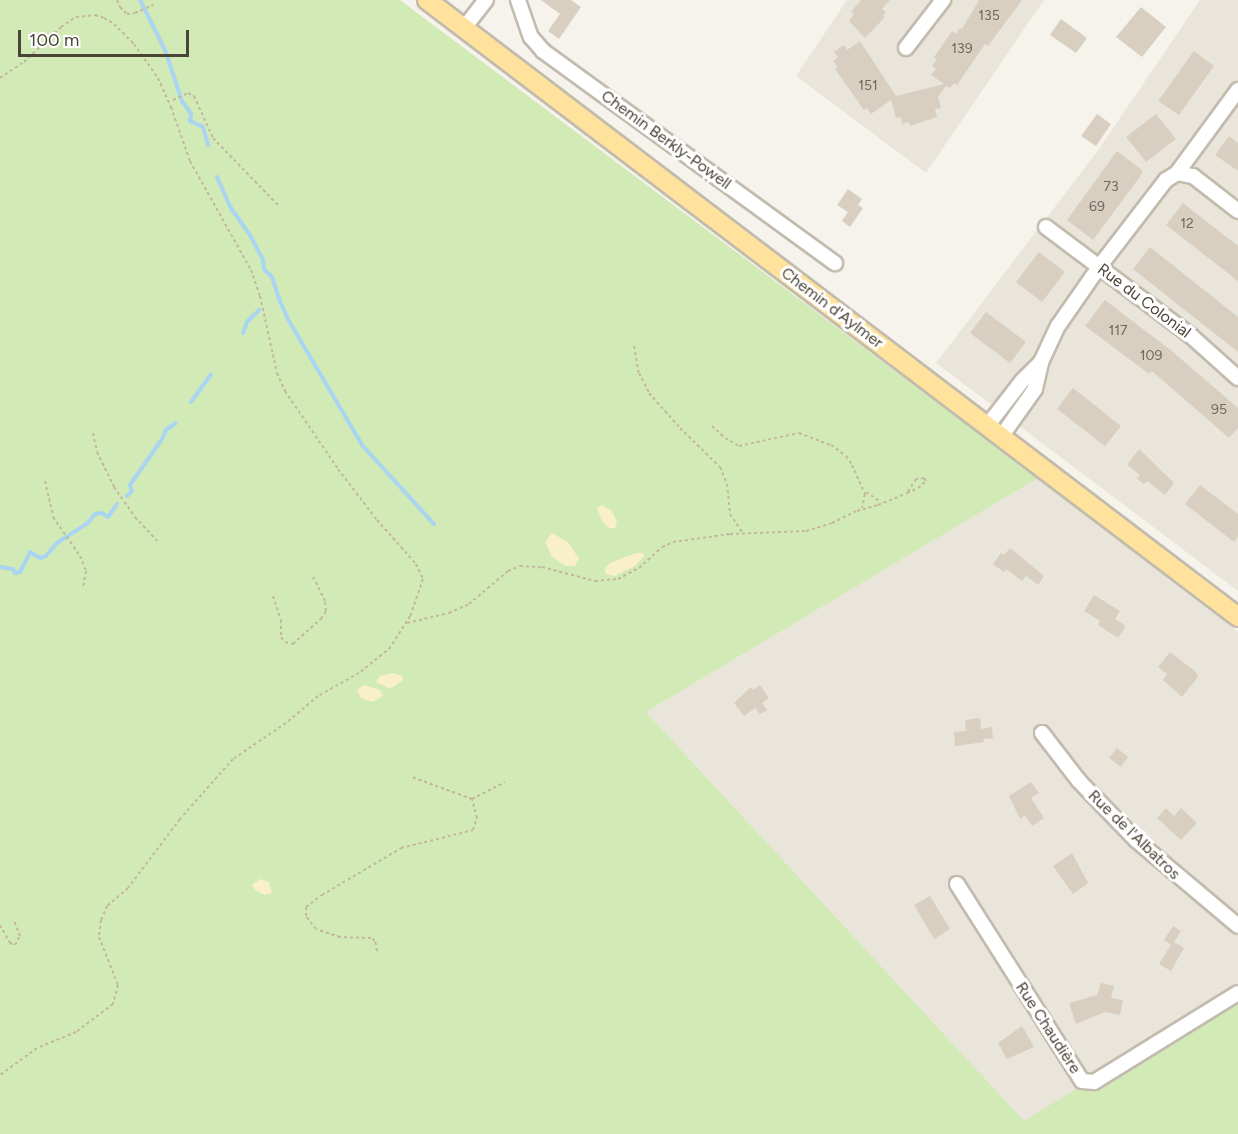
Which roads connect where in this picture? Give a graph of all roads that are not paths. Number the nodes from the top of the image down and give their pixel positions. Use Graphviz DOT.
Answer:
graph roads {
  1 [pos="427,0"];
  2 [pos="486,0"];
  3 [pos="518,0"];
  4 [pos="943,0"];
  5 [pos="464,28"];
  6 [pos="906,48"];
  7 [pos="1238,90"];
  8 [pos="1177,173"];
  9 [pos="1238,211"];
  10 [pos="1046,227"];
  11 [pos="835,263"];
  12 [pos="1099,267"];
  13 [pos="1238,378"];
  14 [pos="994,431"];
  15 [pos="1238,616"];
  16 [pos="1042,733"];
  17 [pos="957,884"];
  18 [pos="1238,926"];
  19 [pos="1238,993"];
  1 -- 5 [label="main road, Chemin d'Aylmer"];
  2 -- 5 [label="street"];
  3 -- 11 [label="street, Chemin Berkly-Powell"];
  4 -- 6 [label="street"];
  5 -- 14 [label="main road, Chemin d'Aylmer"];
  7 -- 8 [label="street"];
  8 -- 9 [label="street"];
  8 -- 12 [label="street"];
  10 -- 12 [label="street, Rue du Colonial"];
  12 -- 13 [label="street, Rue du Colonial"];
  12 -- 14 [label="street"];
  14 -- 15 [label="main road, Chemin d'Aylmer"];
  16 -- 18 [label="street, Rue de l'Albatros"];
  17 -- 19 [label="street, Rue Chaudière"];
}
